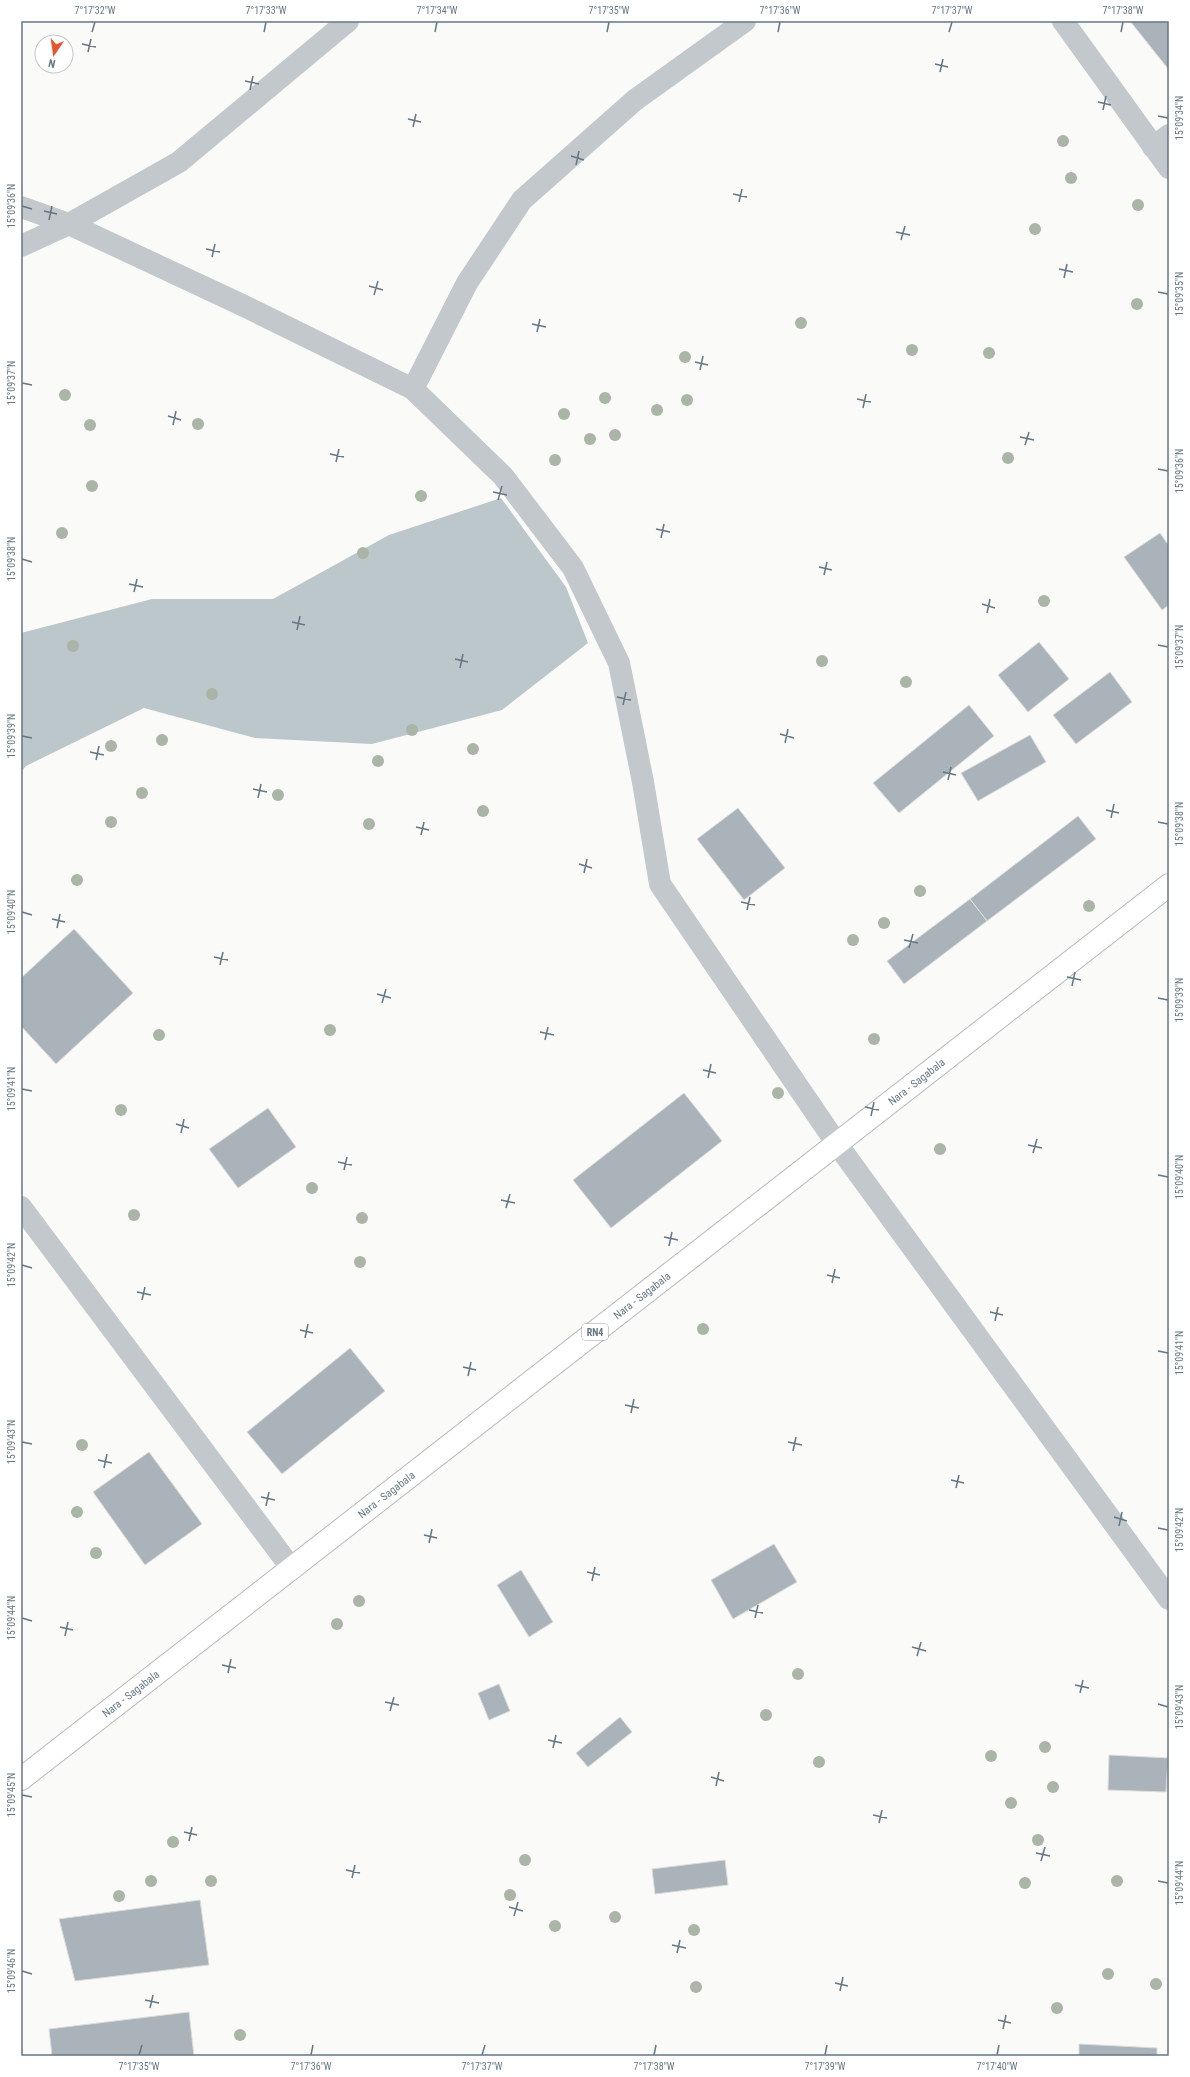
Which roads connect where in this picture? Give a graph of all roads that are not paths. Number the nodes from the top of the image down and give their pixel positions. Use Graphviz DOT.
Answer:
graph roads {
  1 [pos="348,21"];
  2 [pos="745,21"];
  3 [pos="1063,21"];
  4 [pos="1161,141"];
  5 [pos="1169,168"];
  6 [pos="21,207"];
  7 [pos="69,224"];
  8 [pos="21,246"];
  9 [pos="413,389"];
  10 [pos="1169,885"];
  11 [pos="837,1144"];
  12 [pos="21,1207"];
  13 [pos="292,1569"];
  14 [pos="1169,1599"];
  15 [pos="21,1779"];
  1 -- 7 [label="street"];
  2 -- 9 [label="street"];
  3 -- 4 [label="street"];
  4 -- 5 [label="street"];
  6 -- 7 [label="street"];
  7 -- 8 [label="street"];
  7 -- 9 [label="street"];
  9 -- 11 [label="street"];
  10 -- 11 [label="main road, Nara - Sagabala / RN4"];
  11 -- 13 [label="main road, Nara - Sagabala / RN4"];
  11 -- 14 [label="street"];
  12 -- 13 [label="street"];
  13 -- 15 [label="main road, Nara - Sagabala / RN4"];
}
